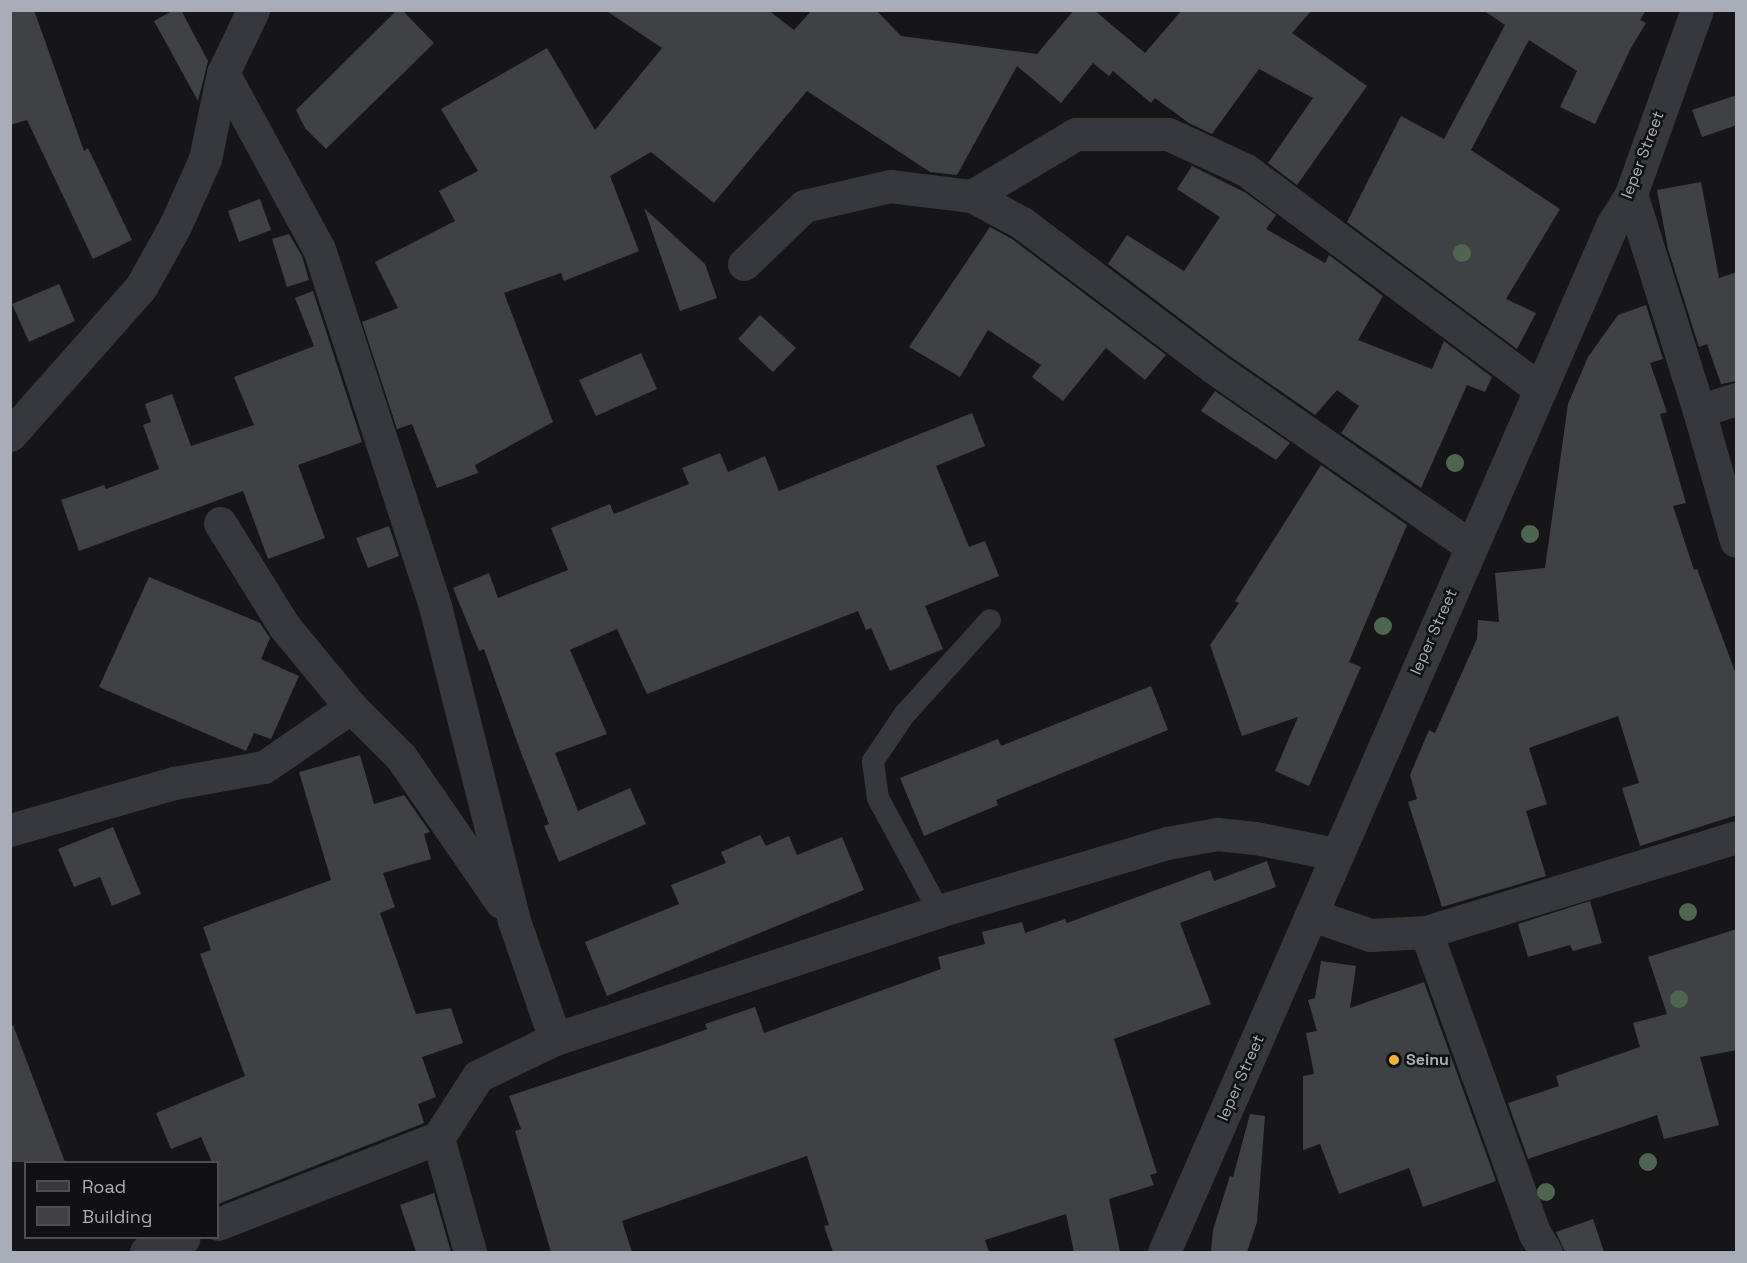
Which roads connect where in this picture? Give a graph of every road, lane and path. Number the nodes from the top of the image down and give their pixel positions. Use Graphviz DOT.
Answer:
graph roads {
  1 [pos="252,10"];
  2 [pos="1697,10"];
  3 [pos="224,73"];
  4 [pos="1631,194"];
  5 [pos="972,196"];
  6 [pos="744,264"];
  7 [pos="1540,388"];
  8 [pos="1737,399"];
  9 [pos="1699,411"];
  10 [pos="10,435"];
  11 [pos="220,523"];
  12 [pos="1737,541"];
  13 [pos="1471,546"];
  14 [pos="990,620"];
  15 [pos="351,707"];
  16 [pos="10,830"];
  17 [pos="1737,837"];
  18 [pos="1336,855"];
  19 [pos="939,910"];
  20 [pos="1312,915"];
  21 [pos="514,921"];
  22 [pos="1426,932"];
  23 [pos="555,1039"];
  24 [pos="438,1138"];
  25 [pos="219,1224"];
  26 [pos="181,1239"];
  27 [pos="146,1252"];
  28 [pos="470,1252"];
  29 [pos="1164,1252"];
  30 [pos="1546,1252"];
  1 -- 3 [label="street"];
  2 -- 4 [label="street, Ieper Street"];
  3 -- 10 [label="street"];
  3 -- 21 [label="street"];
  4 -- 7 [label="street, Ieper Street"];
  4 -- 9 [label="street"];
  5 -- 6 [label="street"];
  5 -- 7 [label="street"];
  5 -- 13 [label="street"];
  7 -- 13 [label="street, Ieper Street"];
  8 -- 9 [label="street"];
  9 -- 12 [label="street"];
  11 -- 15 [label="street"];
  13 -- 18 [label="street, Ieper Street"];
  14 -- 19 [label="lane"];
  15 -- 16 [label="street"];
  15 -- 21 [label="street"];
  17 -- 22 [label="street"];
  18 -- 19 [label="street"];
  18 -- 20 [label="street, Ieper Street"];
  19 -- 23 [label="street"];
  20 -- 22 [label="street"];
  20 -- 29 [label="street, Ieper Street"];
  21 -- 23 [label="street"];
  22 -- 30 [label="street"];
  23 -- 24 [label="street"];
  24 -- 25 [label="street"];
  24 -- 28 [label="street"];
  26 -- 27 [label="street"];
}
